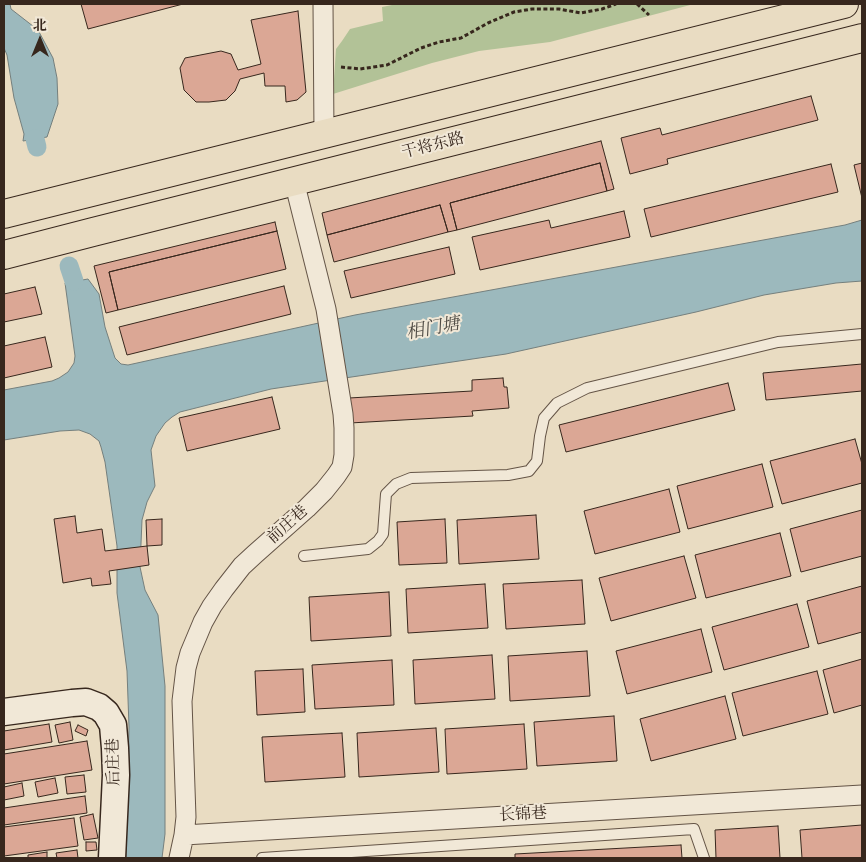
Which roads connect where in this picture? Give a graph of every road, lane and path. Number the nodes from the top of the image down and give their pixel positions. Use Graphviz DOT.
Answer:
graph roads {
  1 [pos="323,4"];
  2 [pos="616,4"];
  3 [pos="637,4"];
  4 [pos="844,4"];
  5 [pos="649,15"];
  6 [pos="862,38"];
  7 [pos="323,65"];
  8 [pos="324,134"];
  9 [pos="294,182"];
  10 [pos="4,214"];
  11 [pos="4,255"];
  12 [pos="862,334"];
  13 [pos="304,556"];
  14 [pos="4,712"];
  15 [pos="862,795"];
  16 [pos="184,835"];
  17 [pos="112,858"];
  18 [pos="179,858"];
  19 [pos="262,858"];
  20 [pos="704,858"];
  1 -- 7 [label="street"];
  2 -- 7 [label="path"];
  3 -- 5 [label="path"];
  4 -- 8 [label="main road"];
  6 -- 9 [label="main road, 干将东路"];
  7 -- 8 [label="street"];
  8 -- 10 [label="main road"];
  9 -- 11 [label="main road, 干将东路"];
  9 -- 16 [label="street, 前庄巷"];
  12 -- 13 [label="lane"];
  14 -- 17 [label="street, 后庄巷"];
  15 -- 16 [label="street, 长锦巷"];
  16 -- 18 [label="street, 前庄巷"];
  19 -- 20 [label="lane"];
}
